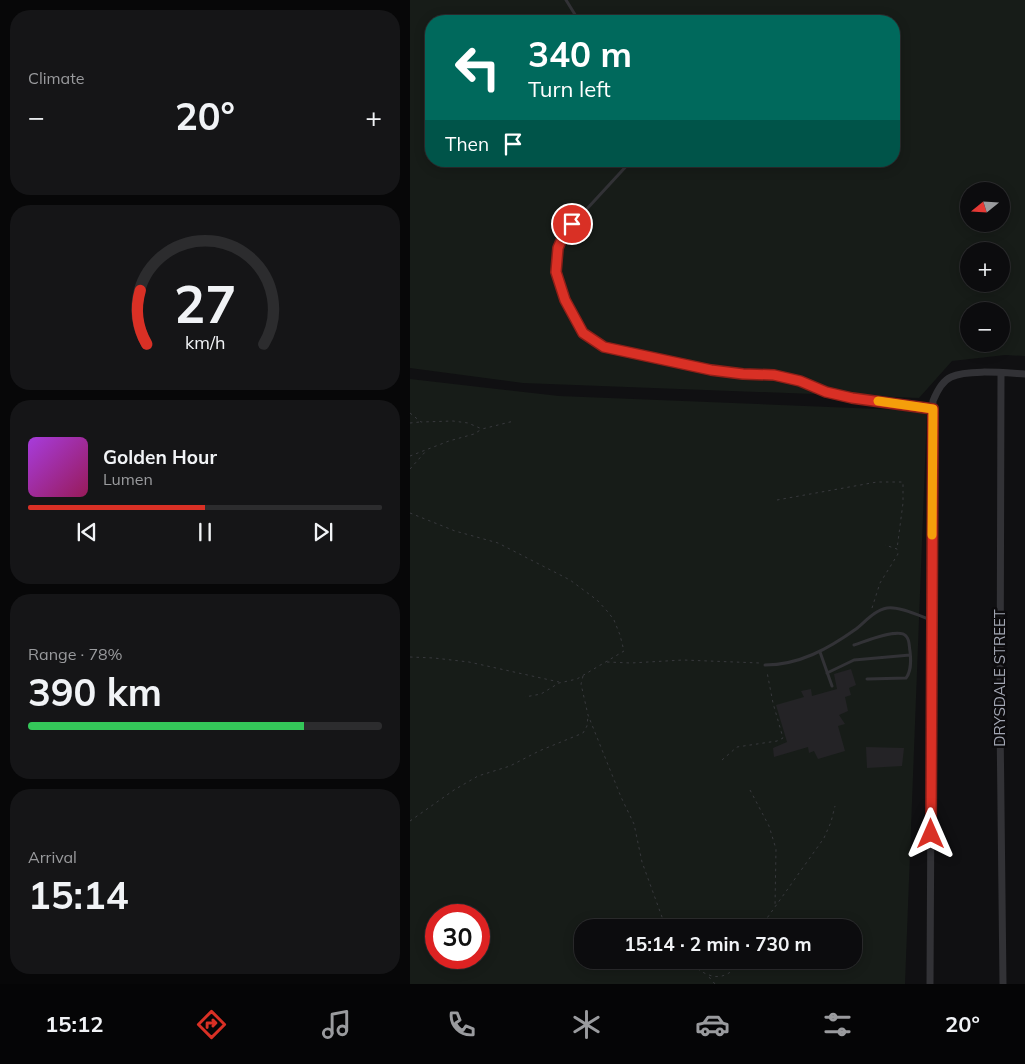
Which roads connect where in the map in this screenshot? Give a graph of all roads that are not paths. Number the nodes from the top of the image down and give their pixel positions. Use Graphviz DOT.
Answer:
graph roads {
  1 [pos="566,0"];
  2 [pos="575,15"];
  3 [pos="624,167"];
  4 [pos="1000,373"];
  5 [pos="1025,374"];
  6 [pos="933,409"];
  7 [pos="932,620"];
  8 [pos="854,645"];
  9 [pos="820,652"];
  10 [pos="910,655"];
  11 [pos="764,665"];
  12 [pos="827,673"];
  13 [pos="867,679"];
  14 [pos="832,686"];
  15 [pos="930,984"];
  16 [pos="1003,984"];
  1 -- 2 [label="lane"];
  3 -- 6 [label="lane"];
  4 -- 5 [label="street"];
  4 -- 6 [label="street"];
  4 -- 16 [label="street, DRYSDALE STREET"];
  6 -- 7 [label="street"];
  7 -- 9 [label="lane"];
  7 -- 15 [label="street"];
  8 -- 10 [label="lane"];
  9 -- 11 [label="lane"];
  9 -- 12 [label="lane"];
  10 -- 12 [label="lane"];
  10 -- 13 [label="lane"];
  12 -- 14 [label="lane"];
}
